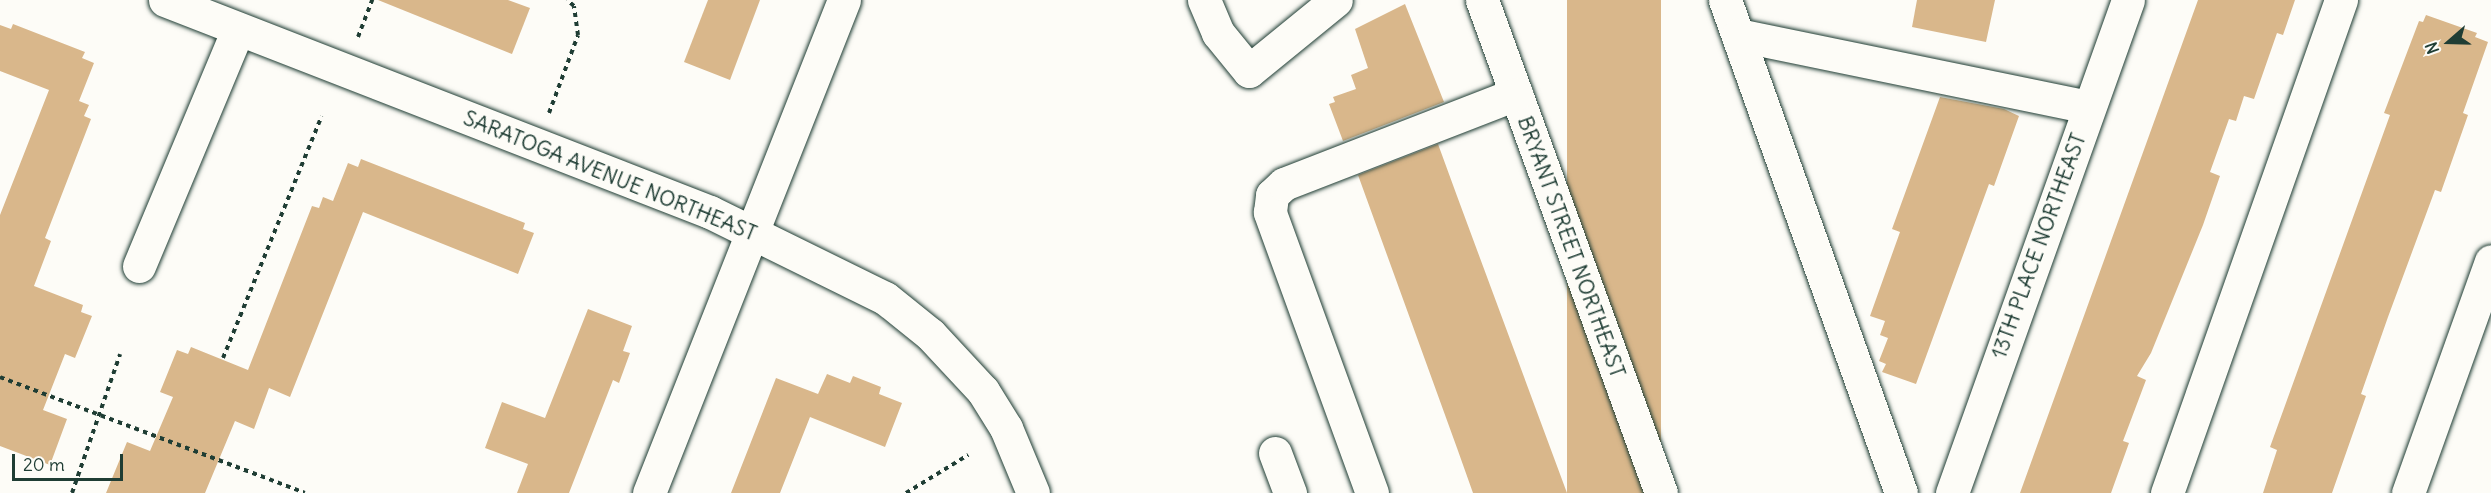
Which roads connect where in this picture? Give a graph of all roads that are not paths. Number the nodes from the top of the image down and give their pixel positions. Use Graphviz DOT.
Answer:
graph roads {
  1 [pos="165,0"];
  2 [pos="844,0"];
  3 [pos="1204,0"];
  4 [pos="1336,0"];
  5 [pos="1482,0"];
  6 [pos="1725,0"];
  7 [pos="2128,0"];
  8 [pos="2341,0"];
  9 [pos="238,29"];
  10 [pos="1738,35"];
  11 [pos="1516,94"];
  12 [pos="2089,107"];
  13 [pos="752,233"];
  14 [pos="2491,261"];
  15 [pos="139,266"];
  16 [pos="1275,453"];
  17 [pos="649,493"];
  18 [pos="1033,493"];
  19 [pos="1290,493"];
  20 [pos="1372,493"];
  21 [pos="1661,493"];
  22 [pos="1901,493"];
  23 [pos="1952,493"];
  24 [pos="2167,493"];
  25 [pos="2408,493"];
  1 -- 9 [label="street, SARATOGA AVENUE NORTHEAST"];
  2 -- 13 [label="street"];
  3 -- 4 [label="street"];
  5 -- 11 [label="street, BRYANT STREET NORTHEAST"];
  6 -- 10 [label="street"];
  7 -- 12 [label="street, 13TH PLACE NORTHEAST"];
  8 -- 24 [label="street"];
  9 -- 13 [label="street, SARATOGA AVENUE NORTHEAST"];
  9 -- 15 [label="street"];
  10 -- 12 [label="street"];
  10 -- 22 [label="street"];
  11 -- 20 [label="street"];
  11 -- 21 [label="street, BRYANT STREET NORTHEAST"];
  12 -- 23 [label="street, 13TH PLACE NORTHEAST"];
  13 -- 17 [label="street"];
  13 -- 18 [label="street, SARATOGA AVENUE NORTHEAST"];
  14 -- 25 [label="street"];
  16 -- 19 [label="street"];
}
